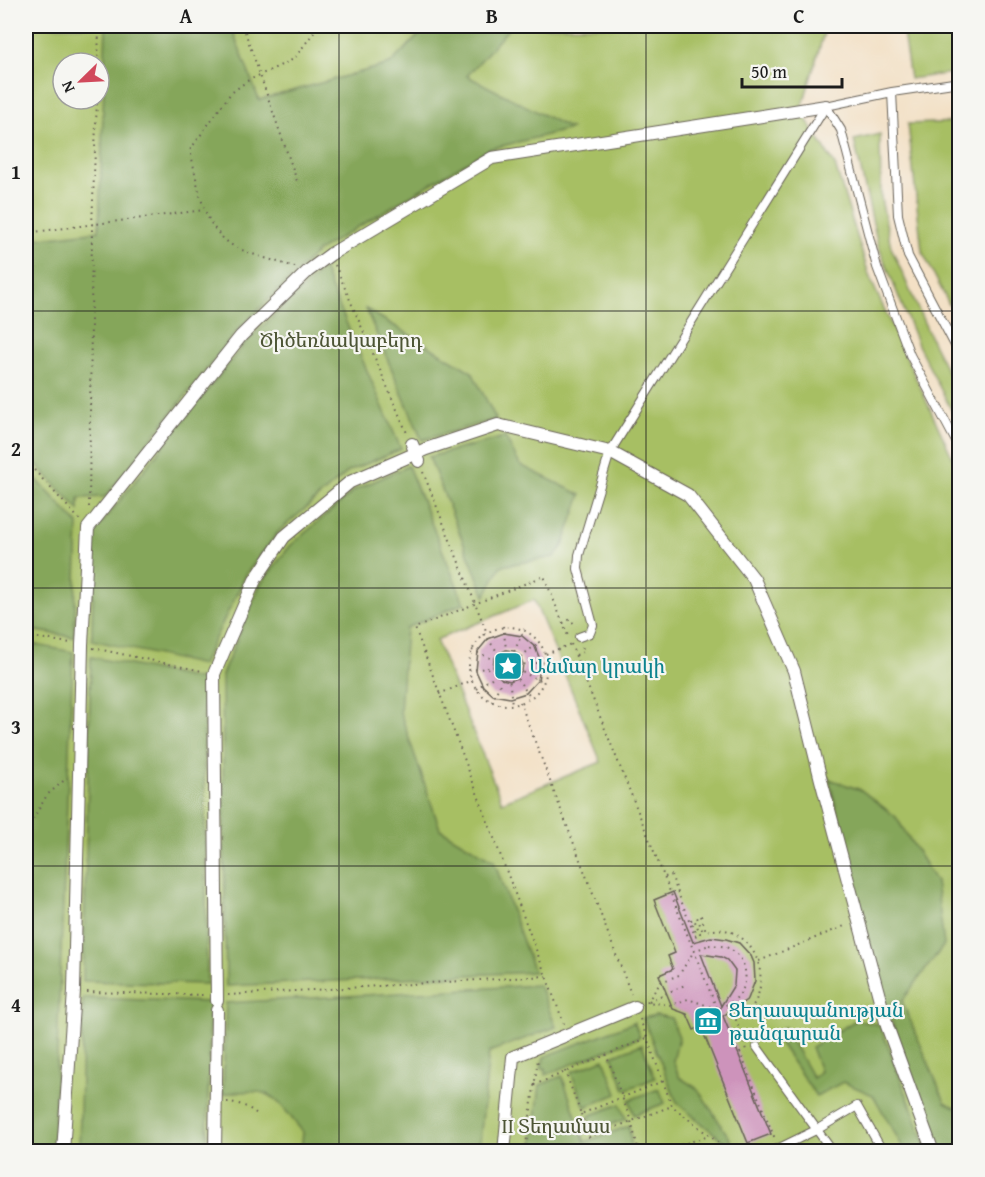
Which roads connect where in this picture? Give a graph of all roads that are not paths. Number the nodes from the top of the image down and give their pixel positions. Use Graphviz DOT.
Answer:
graph roads {
  1 [pos="960,82"];
  2 [pos="892,92"];
  3 [pos="826,106"];
  4 [pos="960,355"];
  5 [pos="960,449"];
  6 [pos="610,452"];
  7 [pos="579,637"];
  8 [pos="641,1005"];
  9 [pos="757,1047"];
  10 [pos="818,1129"];
  11 [pos="63,1152"];
  12 [pos="215,1152"];
  13 [pos="504,1152"];
  14 [pos="771,1152"];
  15 [pos="833,1152"];
  16 [pos="883,1152"];
  17 [pos="933,1152"];
  1 -- 2 [label="lane"];
  2 -- 3 [label="lane"];
  2 -- 4 [label="lane"];
  3 -- 5 [label="lane"];
  3 -- 6 [label="lane"];
  3 -- 11 [label="street"];
  6 -- 7 [label="lane"];
  6 -- 12 [label="street"];
  6 -- 17 [label="street"];
  8 -- 13 [label="street"];
  9 -- 10 [label="lane"];
  10 -- 14 [label="lane"];
  10 -- 15 [label="lane"];
  10 -- 16 [label="lane"];
}
